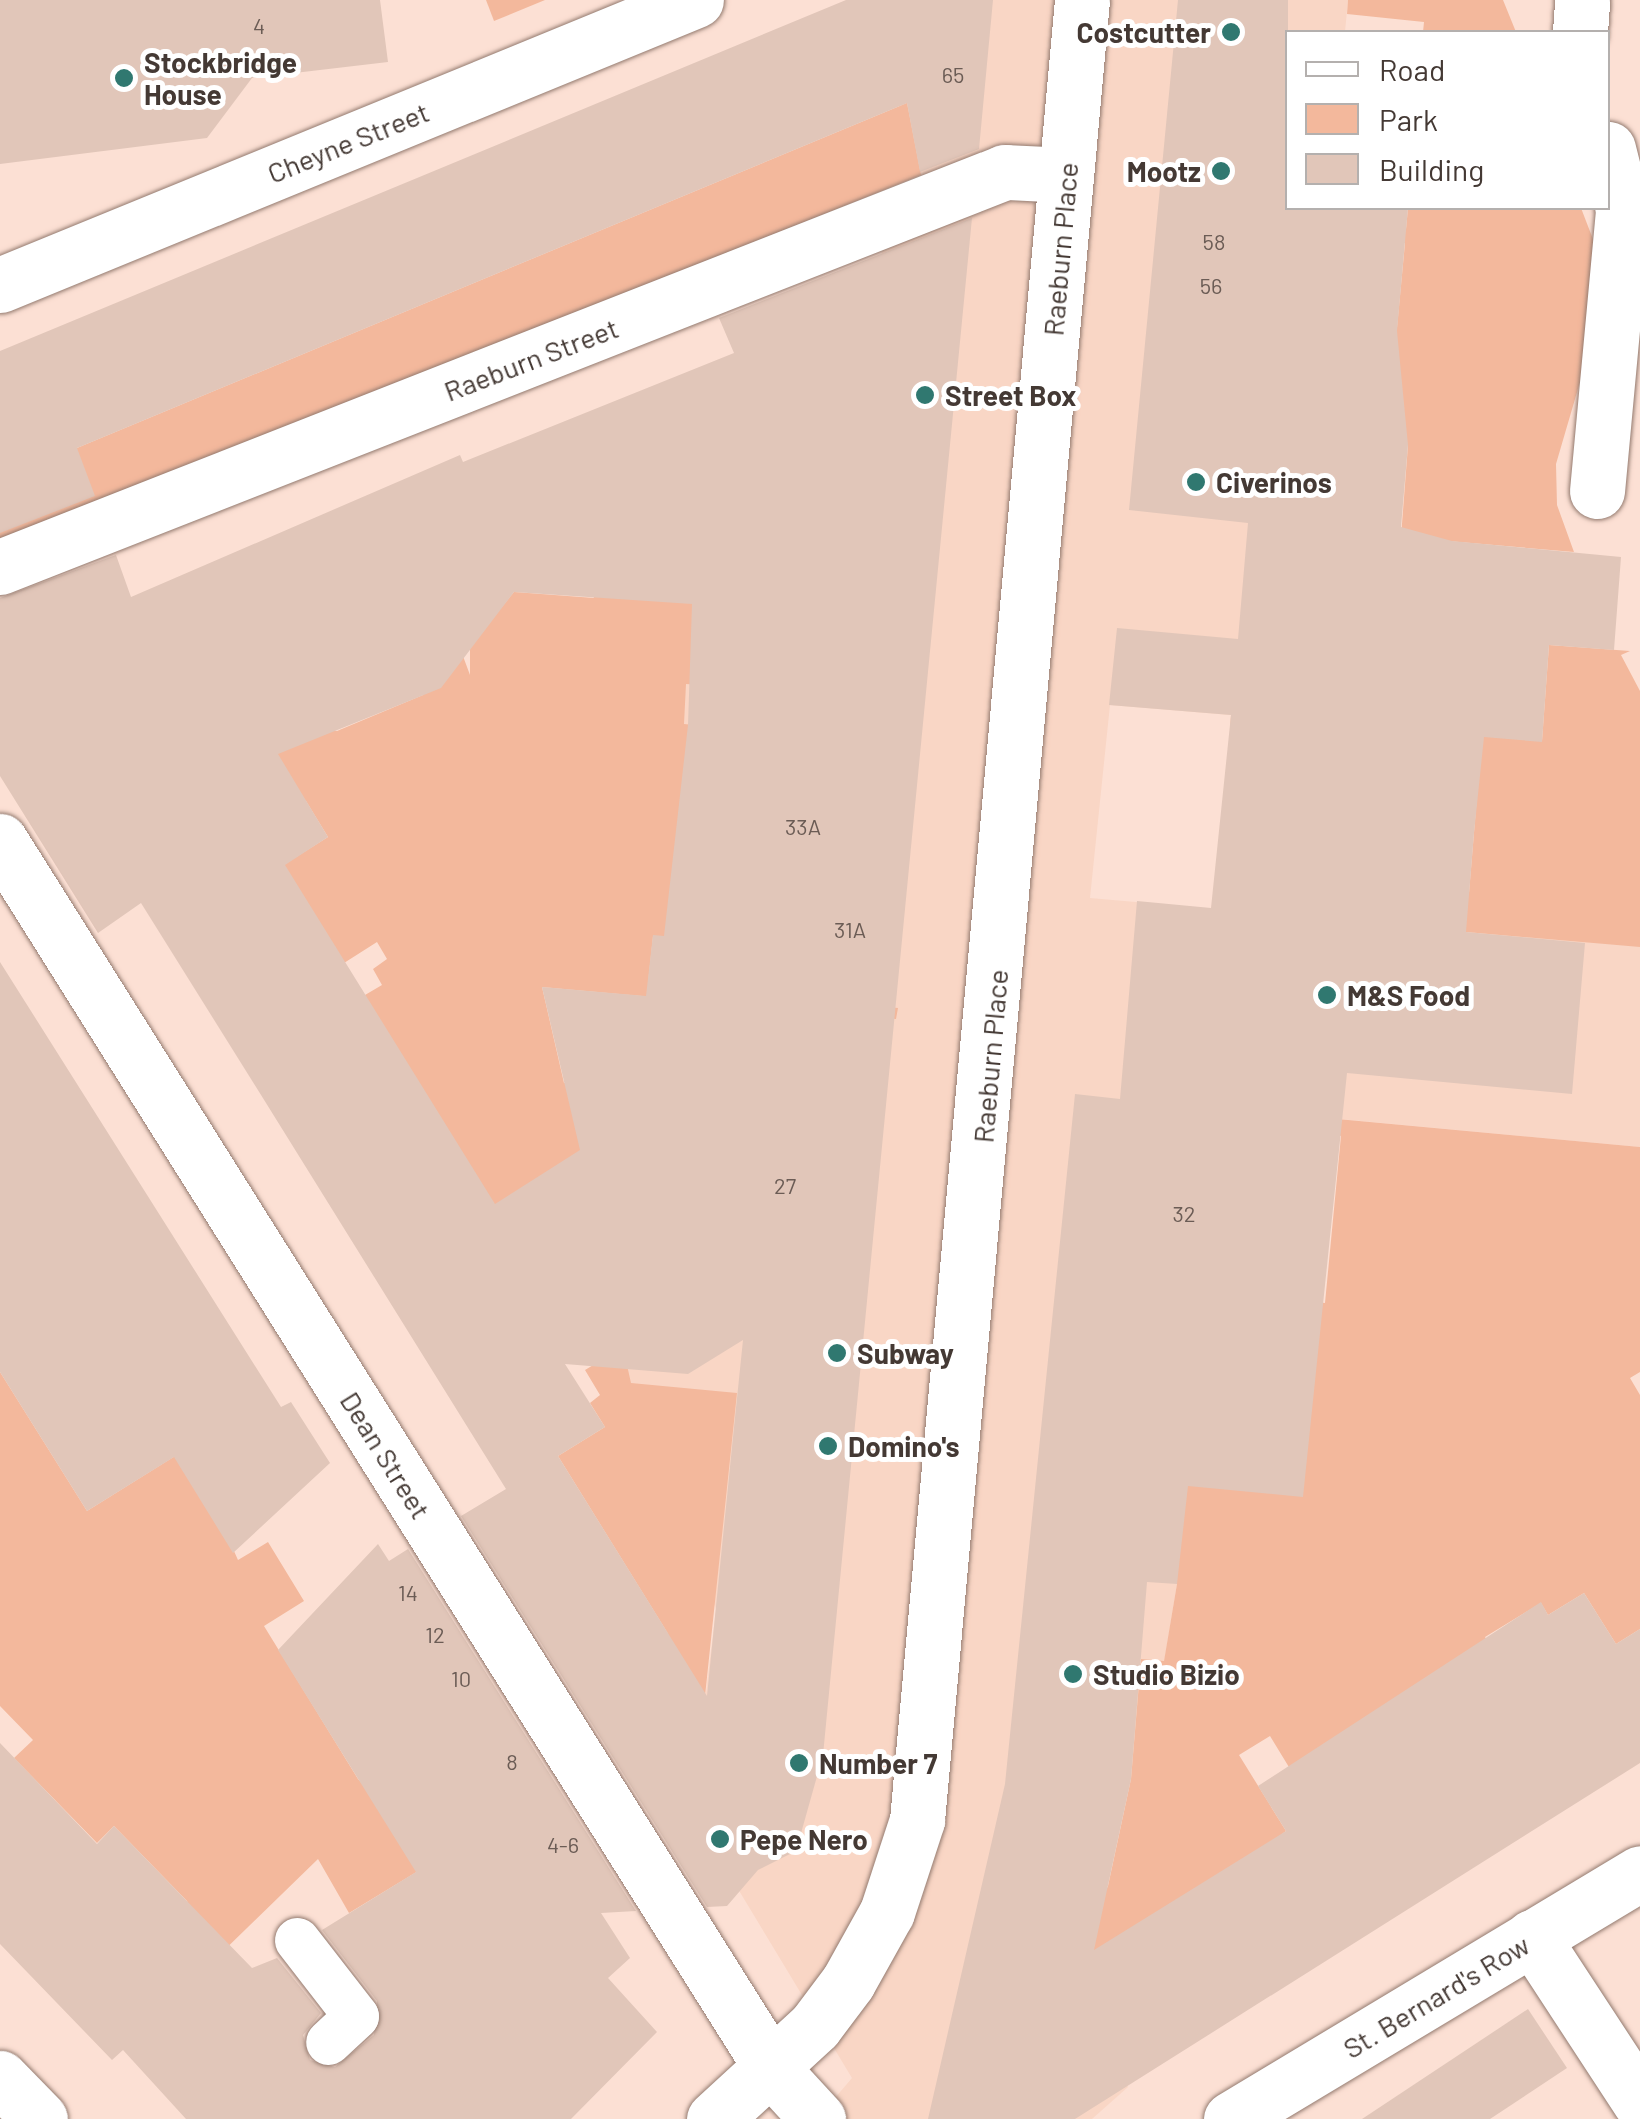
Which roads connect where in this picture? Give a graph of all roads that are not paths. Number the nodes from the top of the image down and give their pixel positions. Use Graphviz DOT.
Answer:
graph roads {
  1 [pos="696,0"];
  2 [pos="1082,0"];
  3 [pos="1582,0"];
  4 [pos="1580,30"];
  5 [pos="1610,157"];
  6 [pos="1066,175"];
  7 [pos="0,285"];
  8 [pos="1597,492"];
  9 [pos="0,567"];
  10 [pos="0,841"];
  11 [pos="1640,1873"];
  12 [pos="1532,1937"];
  13 [pos="297,1940"];
  14 [pos="328,2042"];
  15 [pos="772,2069"];
  16 [pos="0,2078"];
  17 [pos="1640,2102"];
  18 [pos="40,2119"];
  19 [pos="714,2119"];
  20 [pos="818,2119"];
  21 [pos="1231,2119"];
  1 -- 7 [label="street, Cheyne Street"];
  2 -- 6 [label="street, Raeburn Place"];
  3 -- 4 [label="street"];
  5 -- 8 [label="street"];
  6 -- 9 [label="street, Raeburn Street"];
  6 -- 15 [label="street, Raeburn Place"];
  10 -- 15 [label="street, Dean Street"];
  11 -- 12 [label="street, St. Bernard's Row"];
  12 -- 17 [label="street"];
  12 -- 21 [label="street, St. Bernard's Row"];
  13 -- 14 [label="lane"];
  15 -- 19 [label="street, Raeburn Place"];
  15 -- 20 [label="street"];
  16 -- 18 [label="street"];
}
